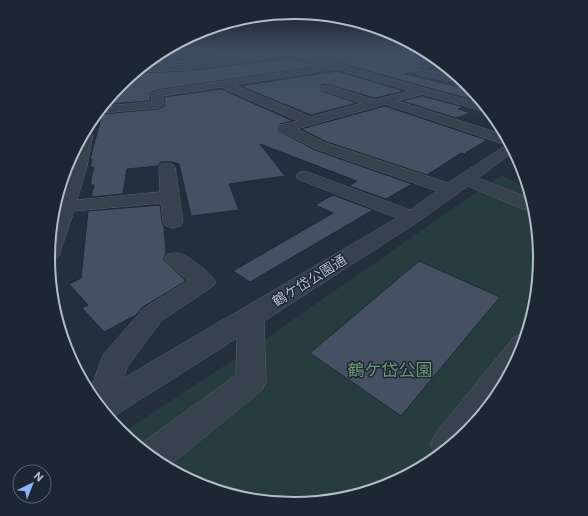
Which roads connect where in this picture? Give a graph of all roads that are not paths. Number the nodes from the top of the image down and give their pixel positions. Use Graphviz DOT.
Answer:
graph roads {
  1 [pos="207,76"];
  2 [pos="272,76"];
  3 [pos="371,76"];
  4 [pos="265,77"];
  5 [pos="374,77"];
  6 [pos="356,81"];
  7 [pos="222,84"];
  8 [pos="326,88"];
  9 [pos="421,91"];
  10 [pos="384,100"];
  11 [pos="474,100"];
  12 [pos="464,103"];
  13 [pos="372,104"];
  14 [pos="480,108"];
  15 [pos="107,110"];
  16 [pos="310,121"];
  17 [pos="501,139"];
  18 [pos="507,150"];
  19 [pos="80,151"];
  20 [pos="167,167"];
  21 [pos="304,176"];
  22 [pos="458,184"];
  23 [pos="169,197"];
  24 [pos="527,204"];
  25 [pos="66,206"];
  26 [pos="412,217"];
  27 [pos="173,222"];
  28 [pos="57,227"];
  29 [pos="175,259"];
  30 [pos="250,317"];
  31 [pos="505,369"];
  32 [pos="103,401"];
  33 [pos="106,405"];
  34 [pos="457,433"];
  35 [pos="157,454"];
  1 -- 7 [label="street"];
  2 -- 4 [label="street"];
  3 -- 5 [label="street"];
  4 -- 7 [label="street"];
  5 -- 6 [label="street"];
  5 -- 9 [label="street"];
  7 -- 15 [label="street"];
  7 -- 16 [label="street"];
  8 -- 13 [label="street"];
  9 -- 10 [label="street"];
  9 -- 12 [label="street"];
  10 -- 13 [label="street"];
  10 -- 17 [label="street"];
  11 -- 12 [label="street"];
  12 -- 14 [label="street"];
  13 -- 16 [label="street"];
  16 -- 22 [label="street"];
  18 -- 22 [label="street, 鶴ケ岱公園通"];
  19 -- 25 [label="street"];
  20 -- 23 [label="street"];
  21 -- 26 [label="street"];
  22 -- 24 [label="street"];
  22 -- 26 [label="street, 鶴ケ岱公園通"];
  23 -- 25 [label="street"];
  23 -- 27 [label="street"];
  25 -- 28 [label="street"];
  26 -- 30 [label="street, 鶴ケ岱公園通"];
  29 -- 32 [label="street"];
  30 -- 33 [label="street, 鶴ケ岱公園通"];
  30 -- 35 [label="street"];
  31 -- 34 [label="street"];
}
